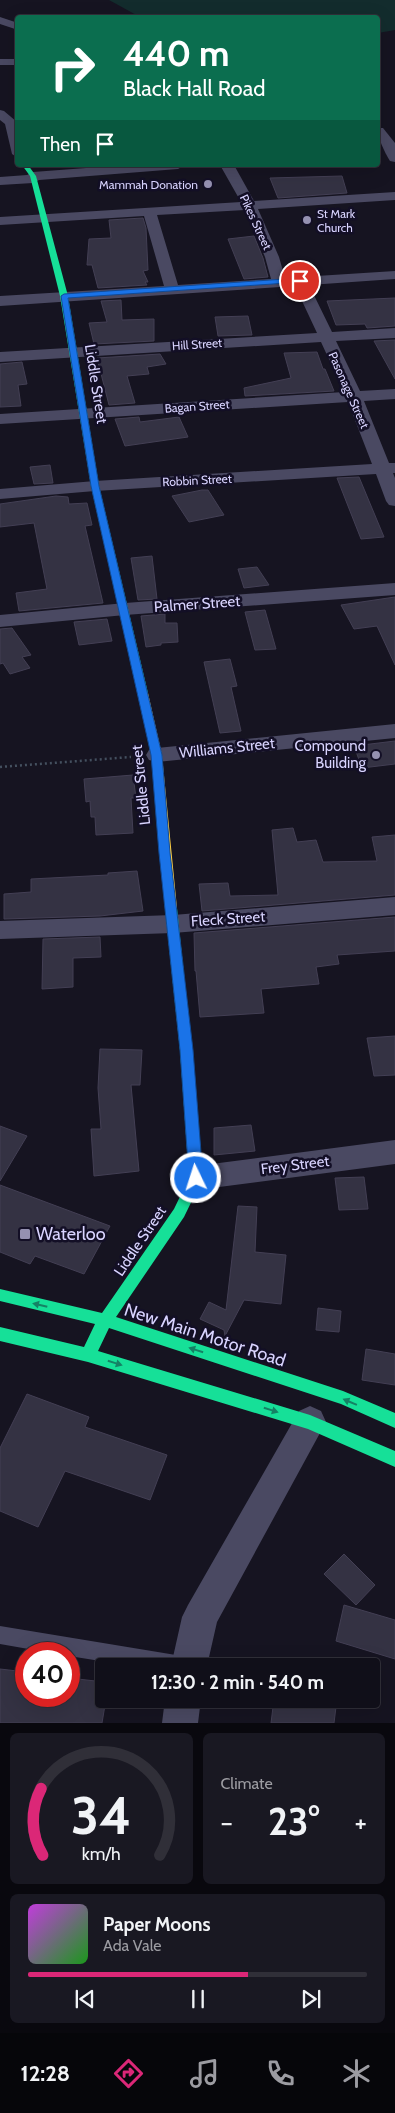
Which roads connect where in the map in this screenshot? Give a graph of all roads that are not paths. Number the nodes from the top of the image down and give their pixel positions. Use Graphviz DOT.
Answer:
graph roads {
  1 [pos="0,20"];
  2 [pos="15,26"];
  3 [pos="0,62"];
  4 [pos="15,62"];
  5 [pos="0,114"];
  6 [pos="380,133"];
  7 [pos="15,140"];
  8 [pos="380,155"];
  9 [pos="394,156"];
  10 [pos="141,167"];
  11 [pos="228,167"];
  12 [pos="30,173"];
  13 [pos="0,181"];
  14 [pos="395,196"];
  15 [pos="249,204"];
  16 [pos="149,211"];
  17 [pos="42,219"];
  18 [pos="0,221"];
  19 [pos="395,274"];
  20 [pos="300,281"];
  21 [pos="279,282"];
  22 [pos="172,289"];
  23 [pos="64,296"];
  24 [pos="0,300"];
  25 [pos="395,332"];
  26 [pos="326,336"];
  27 [pos="75,352"];
  28 [pos="0,357"];
  29 [pos="395,394"];
  30 [pos="354,396"];
  31 [pos="85,413"];
  32 [pos="0,419"];
  33 [pos="389,469"];
  34 [pos="95,486"];
  35 [pos="0,494"];
  36 [pos="395,501"];
  37 [pos="395,589"];
  38 [pos="125,609"];
  39 [pos="0,621"];
  40 [pos="395,731"];
  41 [pos="157,755"];
  42 [pos="395,906"];
  43 [pos="174,924"];
  44 [pos="0,930"];
  45 [pos="395,1152"];
  46 [pos="196,1178"];
  47 [pos="0,1295"];
  48 [pos="105,1320"];
  49 [pos="0,1334"];
  50 [pos="88,1355"];
  51 [pos="395,1421"];
  52 [pos="310,1422"];
  53 [pos="395,1459"];
  54 [pos="0,1635"];
  55 [pos="140,1658"];
  56 [pos="191,1658"];
  57 [pos="182,1708"];
  58 [pos="180,1723"];
  1 -- 2 [label="street"];
  3 -- 4 [label="street"];
  5 -- 7 [label="street"];
  6 -- 9 [label="street"];
  8 -- 9 [label="street"];
  10 -- 12 [label="street"];
  11 -- 15 [label="street, Pikes Street"];
  12 -- 13 [label="street"];
  12 -- 17 [label="main road, Liddle Street"];
  14 -- 15 [label="street"];
  15 -- 16 [label="street"];
  15 -- 21 [label="street, Pikes Street"];
  16 -- 17 [label="street"];
  16 -- 22 [label="street"];
  17 -- 18 [label="street"];
  17 -- 23 [label="main road, Liddle Street"];
  19 -- 20 [label="street"];
  20 -- 21 [label="street"];
  20 -- 26 [label="street, Pasonage Street"];
  21 -- 22 [label="street"];
  22 -- 23 [label="street"];
  23 -- 24 [label="street"];
  23 -- 27 [label="main road, Liddle Street"];
  25 -- 26 [label="street, Hill Street"];
  26 -- 27 [label="street, Hill Street"];
  26 -- 30 [label="street, Pasonage Street"];
  27 -- 28 [label="street, Hill Street"];
  27 -- 31 [label="main road, Liddle Street"];
  29 -- 30 [label="street, Bagan Street"];
  30 -- 31 [label="street, Bagan Street"];
  30 -- 33 [label="street, Pasonage Street"];
  31 -- 32 [label="street, Bagan Street"];
  31 -- 34 [label="main road, Liddle Street"];
  33 -- 34 [label="street, Robbin Street"];
  33 -- 36 [label="street, Pasonage Street"];
  34 -- 35 [label="street, Robbin Street"];
  34 -- 38 [label="main road, Liddle Street"];
  37 -- 38 [label="street, Palmer Street"];
  38 -- 39 [label="street, Palmer Street"];
  38 -- 41 [label="main road, Liddle Street"];
  40 -- 41 [label="street, Williams Street"];
  41 -- 43 [label="main road, Liddle Street"];
  42 -- 43 [label="street, Fleck Street"];
  43 -- 44 [label="street, Fleck Street"];
  43 -- 46 [label="main road, Liddle Street"];
  45 -- 46 [label="street, Frey Street"];
  46 -- 48 [label="main road, Liddle Street"];
  48 -- 47 [label="main road, New Main Motor Road, one-way"];
  48 -- 50 [label="main road, Liddle Street"];
  51 -- 48 [label="main road, New Main Motor Road, one-way"];
  49 -- 50 [label="main road"];
  50 -- 52 [label="main road, one-way"];
  52 -- 53 [label="main road"];
  52 -- 56 [label="street"];
  54 -- 55 [label="lane"];
  57 -- 58 [label="street"];
}
